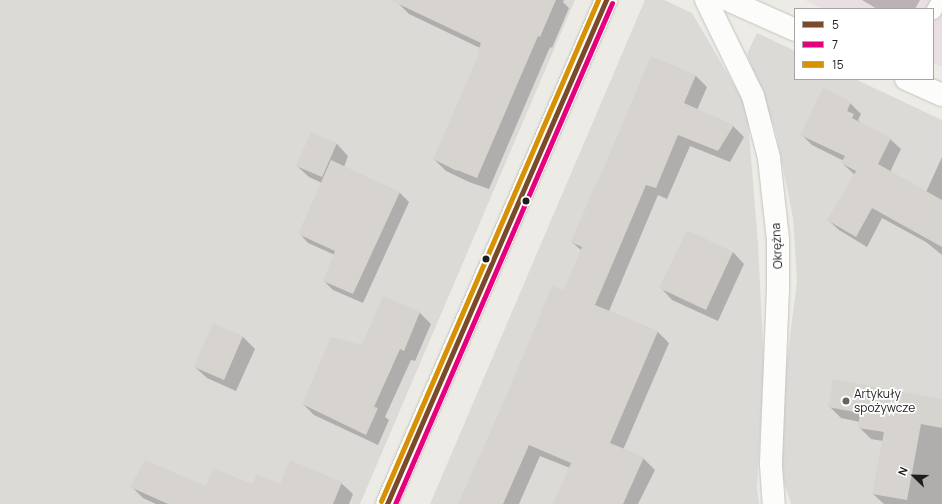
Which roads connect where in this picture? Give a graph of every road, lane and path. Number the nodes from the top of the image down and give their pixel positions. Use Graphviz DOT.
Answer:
graph roads {
  1 [pos="606,0"];
  2 [pos="706,0"];
  3 [pos="728,0"];
  4 [pos="939,0"];
  5 [pos="934,9"];
  6 [pos="794,30"];
  7 [pos="908,80"];
  8 [pos="942,95"];
  9 [pos="387,504"];
  10 [pos="774,504"];
  1 -- 9 [label="street"];
  2 -- 10 [label="street, Okrężna"];
  3 -- 6 [label="street"];
  4 -- 5 [label="lane"];
  7 -- 8 [label="street"];
}
